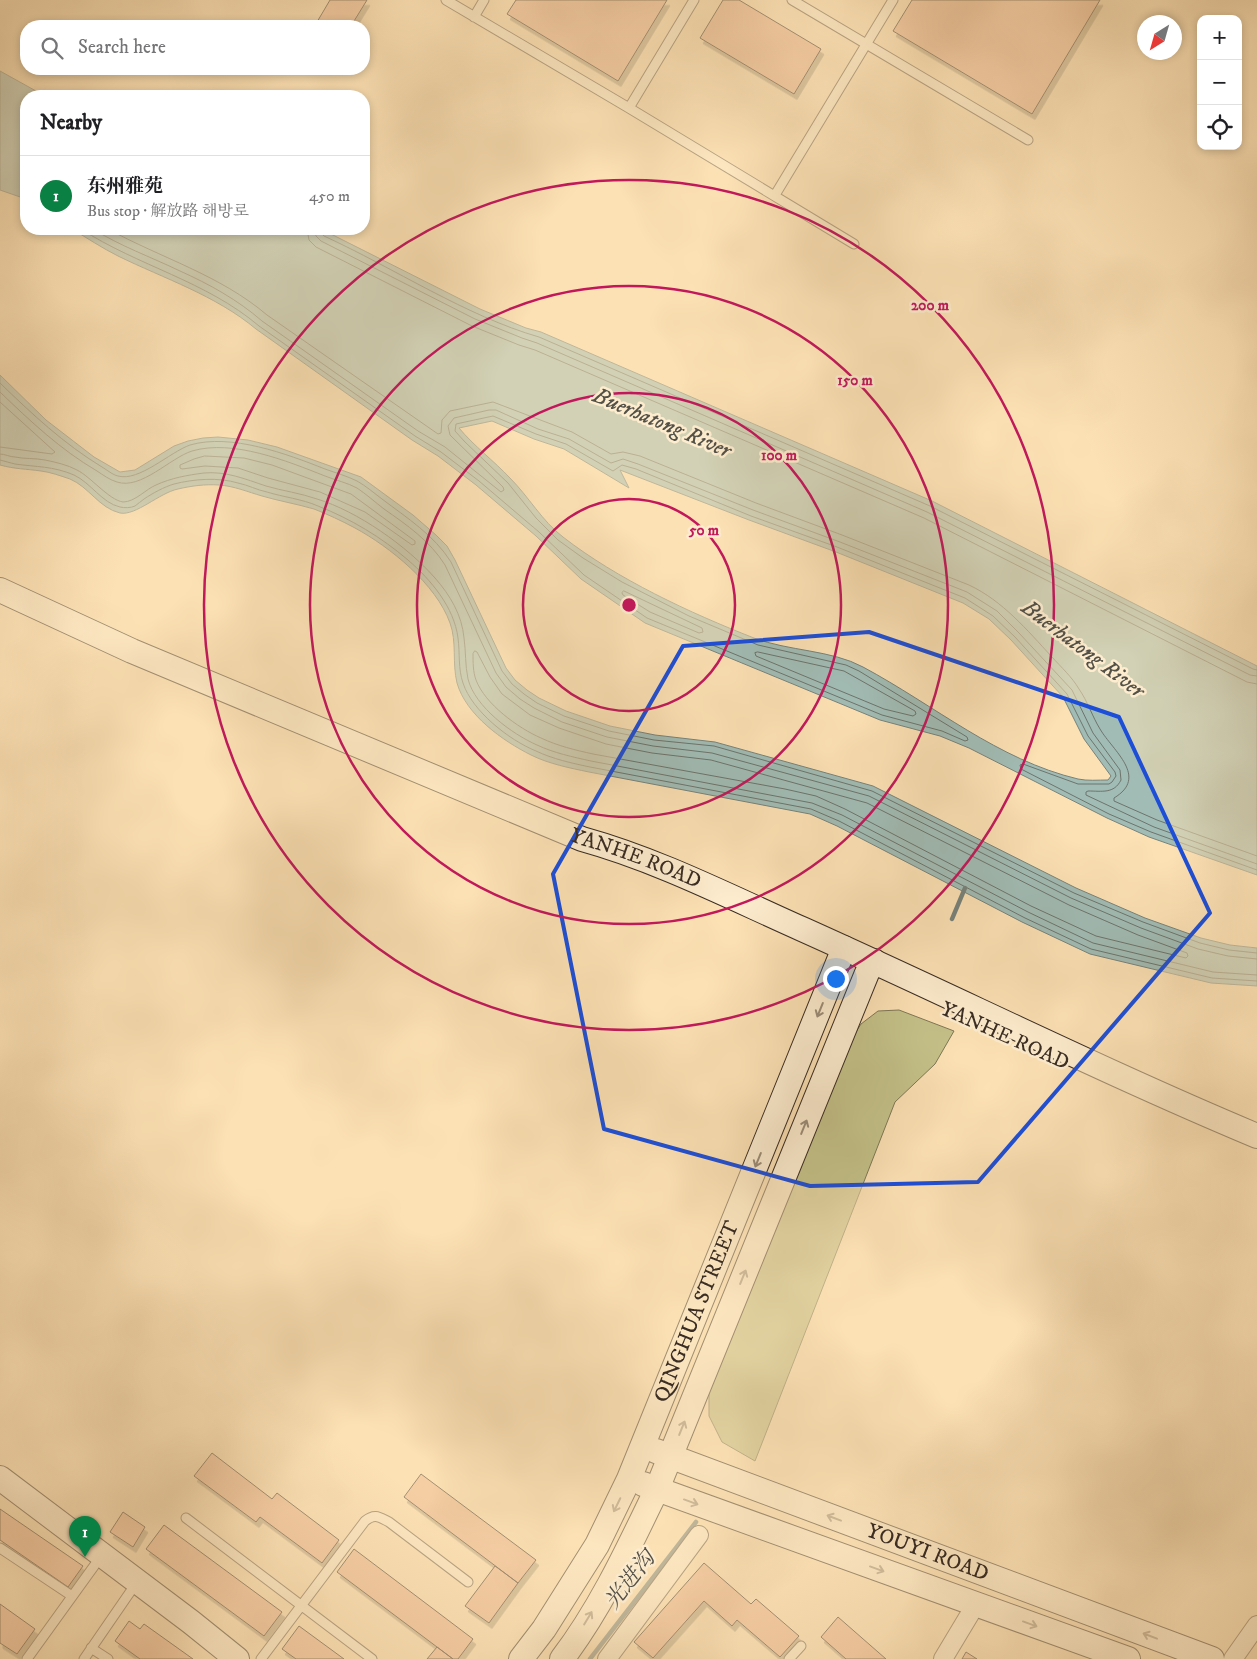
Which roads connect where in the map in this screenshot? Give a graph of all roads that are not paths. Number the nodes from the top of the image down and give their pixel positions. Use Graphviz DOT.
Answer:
graph roads {
  1 [pos="446,0"];
  2 [pos="484,0"];
  3 [pos="694,0"];
  4 [pos="792,0"];
  5 [pos="893,0"];
  6 [pos="474,16"];
  7 [pos="866,44"];
  8 [pos="629,108"];
  9 [pos="1028,140"];
  10 [pos="775,196"];
  11 [pos="854,244"];
  12 [pos="0,590"];
  13 [pos="842,955"];
  14 [pos="870,967"];
  15 [pos="1257,1136"];
  16 [pos="1257,1151"];
  17 [pos="642,1447"];
  18 [pos="670,1456"];
  19 [pos="0,1478"];
  20 [pos="629,1479"];
  21 [pos="657,1489"];
  22 [pos="186,1518"];
  23 [pos="699,1535"];
  24 [pos="0,1548"];
  25 [pos="102,1554"];
  26 [pos="137,1581"];
  27 [pos="468,1582"];
  28 [pos="72,1596"];
  29 [pos="976,1604"];
  30 [pos="302,1606"];
  31 [pos="1257,1626"];
  32 [pos="801,1646"];
  33 [pos="91,1648"];
  34 [pos="27,1659"];
  35 [pos="84,1659"];
  36 [pos="108,1659"];
  37 [pos="237,1659"];
  38 [pos="261,1659"];
  39 [pos="372,1659"];
  40 [pos="521,1659"];
  41 [pos="562,1659"];
  42 [pos="607,1659"];
  43 [pos="790,1659"];
  44 [pos="943,1659"];
  45 [pos="1128,1659"];
  46 [pos="1212,1659"];
  47 [pos="1233,1659"];
  1 -- 6 [label="lane"];
  2 -- 6 [label="lane"];
  3 -- 8 [label="lane"];
  4 -- 7 [label="lane"];
  5 -- 7 [label="lane"];
  6 -- 8 [label="lane"];
  7 -- 9 [label="lane"];
  7 -- 10 [label="lane"];
  8 -- 10 [label="lane"];
  10 -- 11 [label="lane"];
  12 -- 13 [label="main road, YANHE ROAD"];
  13 -- 14 [label="main road, YANHE ROAD"];
  13 -- 17 [label="main road, QINGHUA STREET, one-way"];
  14 -- 15 [label="main road, YANHE ROAD"];
  14 -- 16 [label="main road, YANHE ROAD"];
  18 -- 14 [label="main road, QINGHUA STREET, one-way"];
  17 -- 18 [label="main road, YOUYI ROAD"];
  17 -- 20 [label="main road, QINGHUA STREET"];
  18 -- 21 [label="main road, QINGHUA STREET"];
  46 -- 18 [label="main road, YOUYI ROAD, one-way"];
  19 -- 25 [label="main road"];
  20 -- 21 [label="main road, YOUYI ROAD"];
  20 -- 40 [label="main road, QINGHUA STREET, one-way"];
  21 -- 29 [label="main road, YOUYI ROAD, one-way"];
  41 -- 21 [label="main road, QINGHUA STREET, one-way"];
  22 -- 30 [label="lane"];
  23 -- 42 [label="street"];
  24 -- 28 [label="lane"];
  25 -- 26 [label="main road"];
  25 -- 28 [label="lane"];
  26 -- 33 [label="lane"];
  26 -- 37 [label="main road"];
  27 -- 30 [label="lane"];
  28 -- 34 [label="lane"];
  29 -- 44 [label="street"];
  29 -- 45 [label="main road, YOUYI ROAD, one-way"];
  30 -- 38 [label="lane"];
  30 -- 39 [label="lane"];
  31 -- 47 [label="street"];
  32 -- 43 [label="lane"];
  33 -- 35 [label="lane"];
  33 -- 36 [label="lane"];
}
